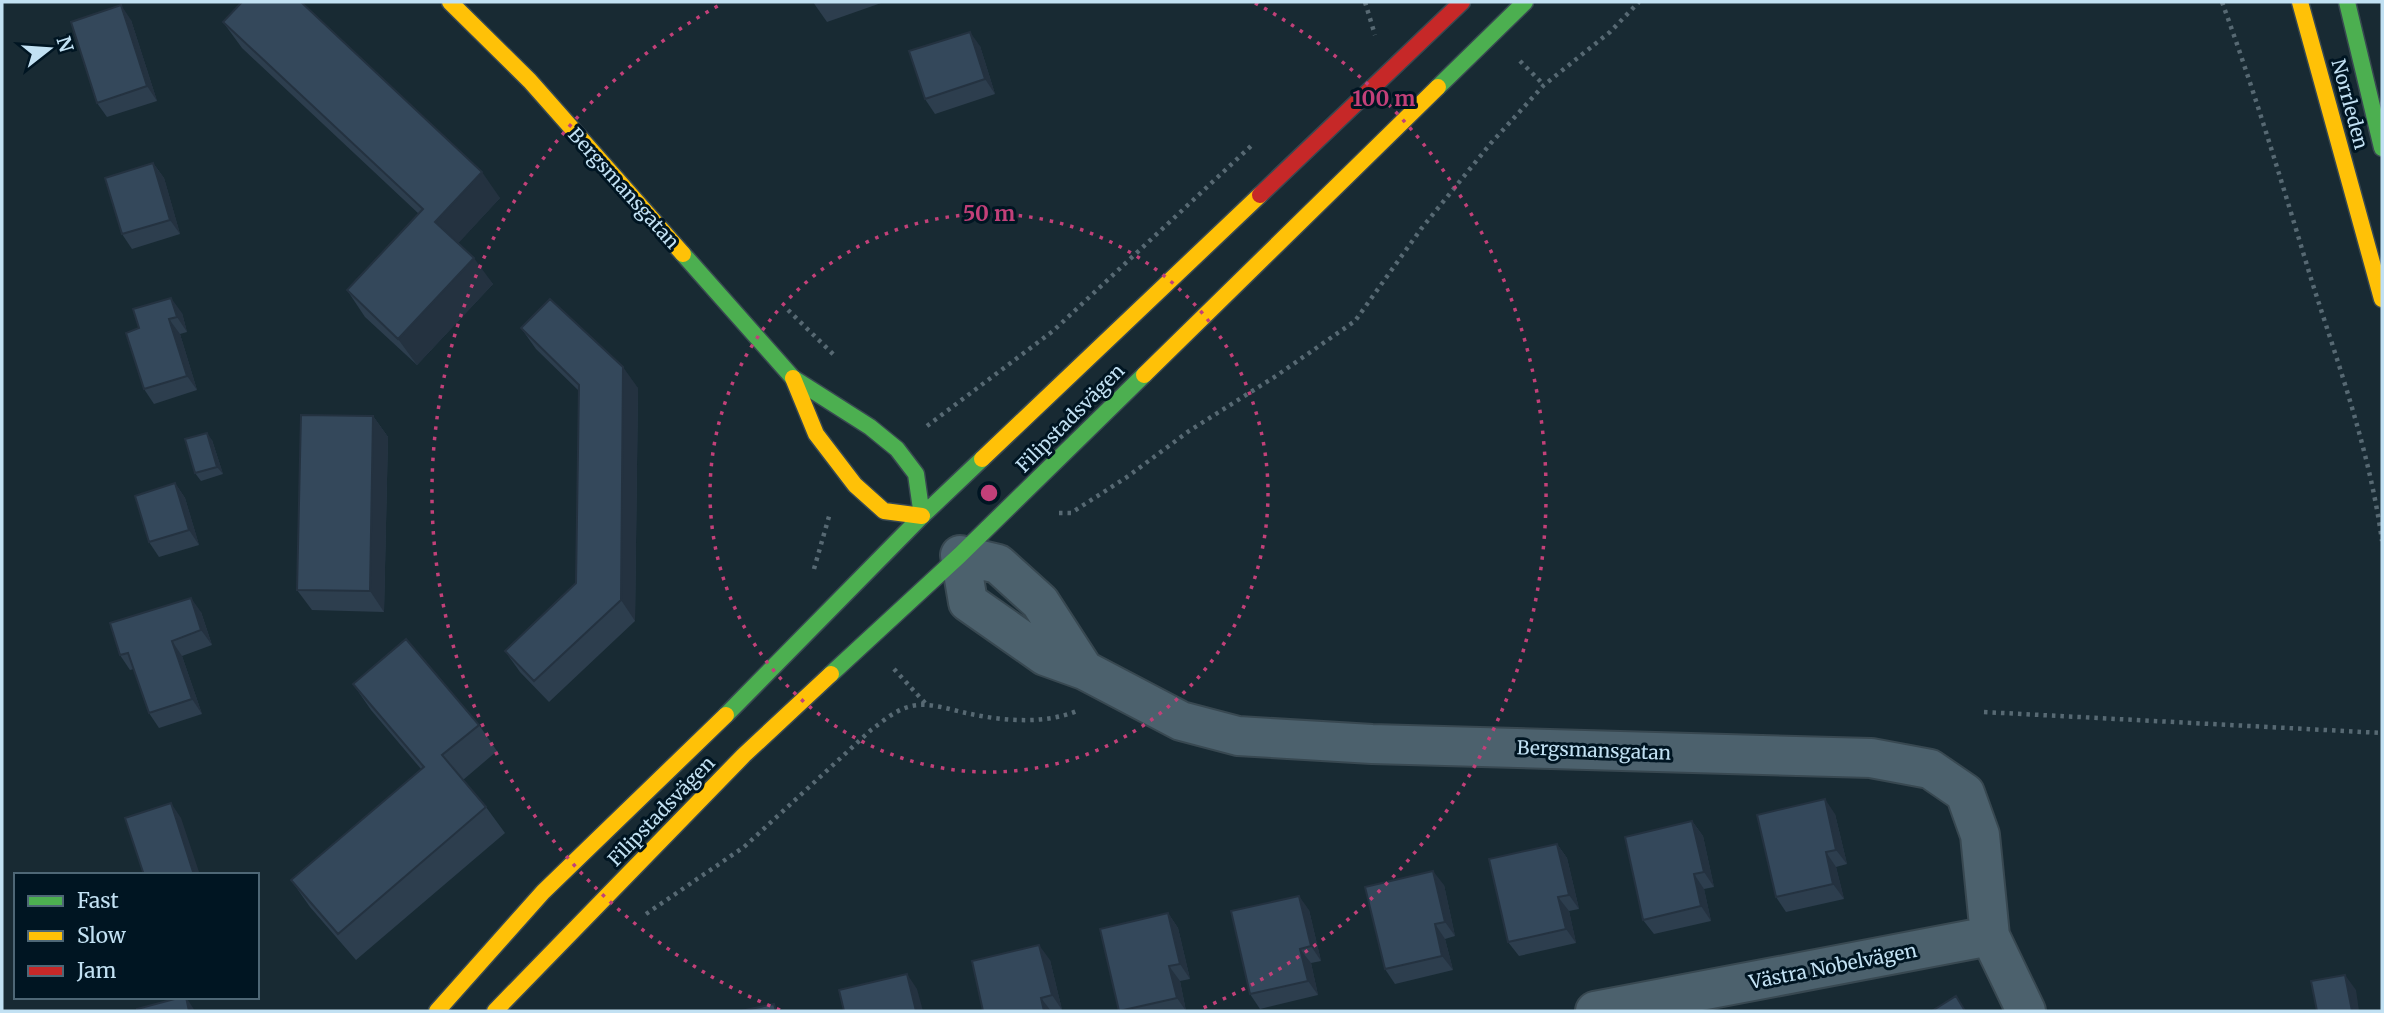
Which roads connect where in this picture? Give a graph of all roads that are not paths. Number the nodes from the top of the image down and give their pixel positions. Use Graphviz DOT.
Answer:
graph roads {
  1 [pos="450,2"];
  2 [pos="1462,2"];
  3 [pos="1525,2"];
  4 [pos="2301,2"];
  5 [pos="2347,2"];
  6 [pos="2382,148"];
  7 [pos="2382,299"];
  8 [pos="793,378"];
  9 [pos="927,521"];
  10 [pos="956,550"];
  11 [pos="1990,936"];
  12 [pos="437,1011"];
  13 [pos="495,1011"];
  14 [pos="1595,1011"];
  15 [pos="2026,1011"];
  1 -- 8 [label="street, Bergsmansgatan"];
  2 -- 9 [label="street, Filipstadsvägen"];
  3 -- 10 [label="street, Filipstadsvägen"];
  4 -- 7 [label="street, Norrleden"];
  5 -- 6 [label="street, Norrleden"];
  8 -- 9 [label="street, Bergsmansgatan"];
  8 -- 9 [label="street, Bergsmansgatan"];
  9 -- 12 [label="street, Filipstadsvägen"];
  10 -- 11 [label="street, Bergsmansgatan"];
  10 -- 13 [label="street, Filipstadsvägen"];
  11 -- 14 [label="street, Västra Nobelvägen"];
  11 -- 15 [label="street"];
}
